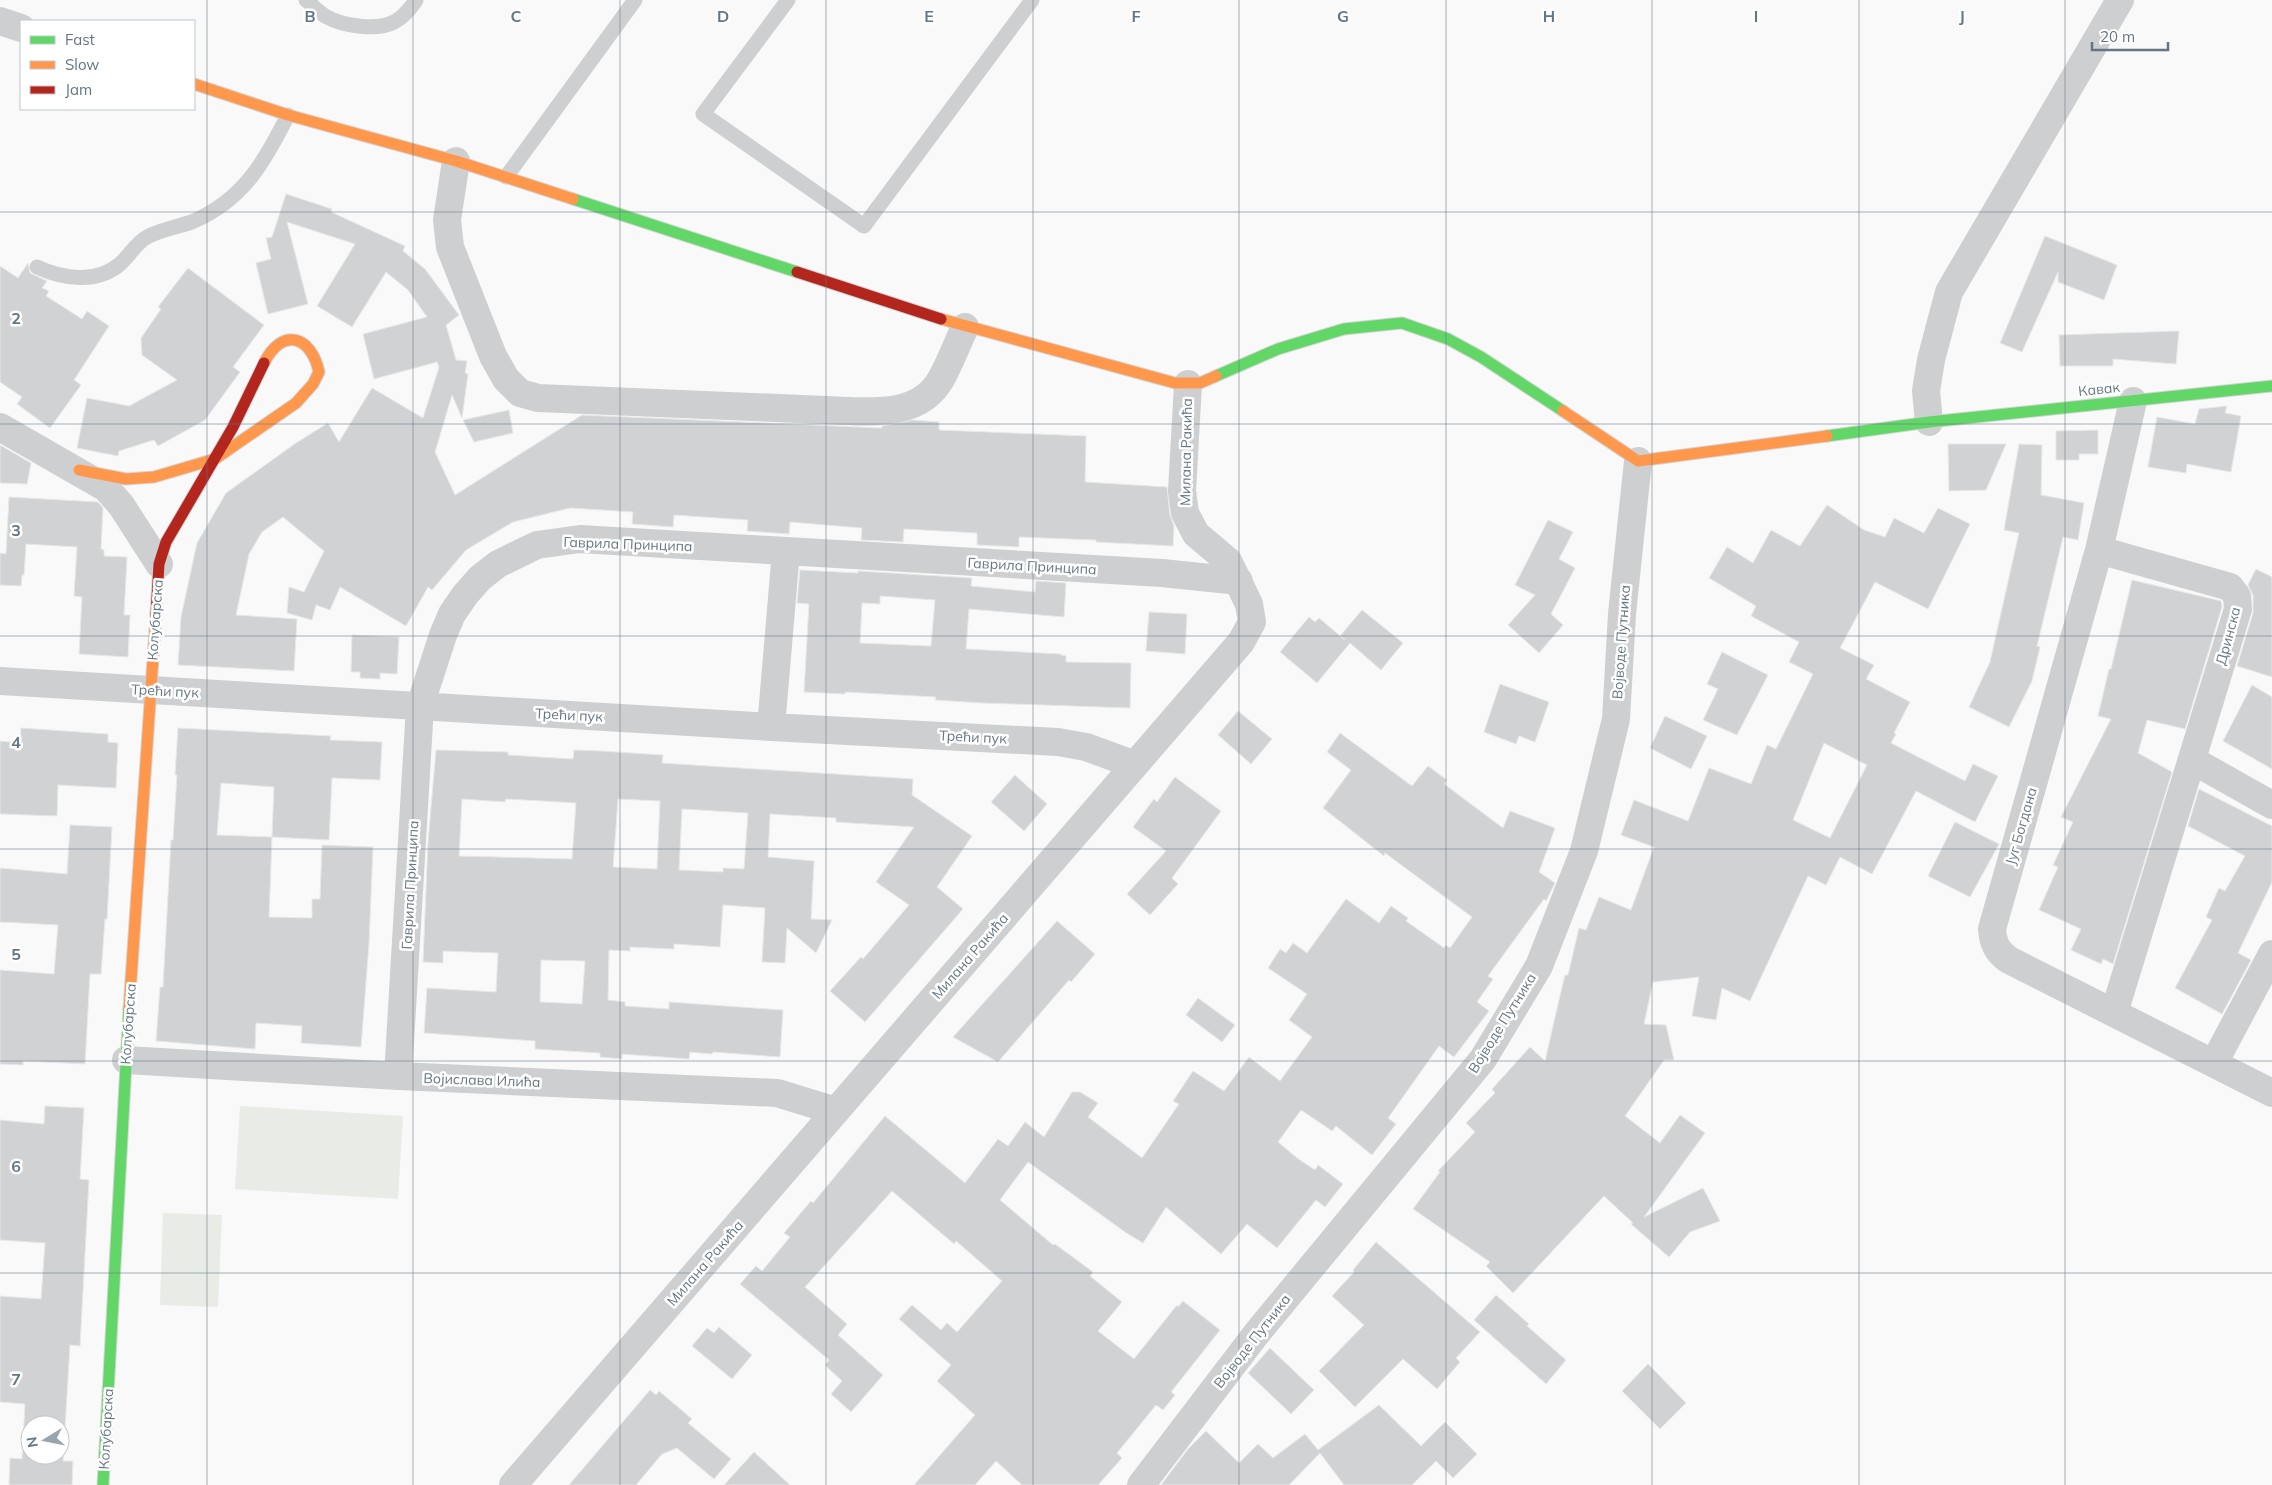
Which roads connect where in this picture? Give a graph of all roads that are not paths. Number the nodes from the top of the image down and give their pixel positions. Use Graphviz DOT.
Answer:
graph roads {
  1 [pos="306,0"];
  2 [pos="416,0"];
  3 [pos="635,0"];
  4 [pos="788,0"];
  5 [pos="1032,0"];
  6 [pos="2120,0"];
  7 [pos="0,21"];
  8 [pos="20,28"];
  9 [pos="195,84"];
  10 [pos="288,115"];
  11 [pos="456,161"];
  12 [pos="506,177"];
  13 [pos="37,267"];
  14 [pos="965,327"];
  15 [pos="1188,384"];
  16 [pos="2272,386"];
  17 [pos="2133,401"];
  18 [pos="1928,422"];
  19 [pos="0,427"];
  20 [pos="215,459"];
  21 [pos="1638,461"];
  22 [pos="78,470"];
  23 [pos="2099,550"];
  24 [pos="786,551"];
  25 [pos="160,564"];
  26 [pos="1239,581"];
  27 [pos="0,681"];
  28 [pos="150,690"];
  29 [pos="420,706"];
  30 [pos="771,727"];
  31 [pos="2192,760"];
  32 [pos="1135,765"];
  33 [pos="2272,805"];
  34 [pos="2272,954"];
  35 [pos="2114,1014"];
  36 [pos="126,1060"];
  37 [pos="2214,1064"];
  38 [pos="398,1076"];
  39 [pos="2272,1093"];
  40 [pos="836,1111"];
  41 [pos="103,1485"];
  42 [pos="513,1485"];
  43 [pos="1141,1485"];
  1 -- 2 [label="lane"];
  3 -- 12 [label="lane"];
  4 -- 5 [label="lane"];
  6 -- 18 [label="street"];
  7 -- 8 [label="street"];
  9 -- 10 [label="street"];
  10 -- 11 [label="street"];
  10 -- 13 [label="lane"];
  11 -- 12 [label="street"];
  11 -- 14 [label="street"];
  12 -- 14 [label="street"];
  14 -- 15 [label="street"];
  15 -- 21 [label="street"];
  15 -- 26 [label="street, Милана Ракића"];
  16 -- 17 [label="street, Кавак"];
  17 -- 18 [label="street, Кавак"];
  17 -- 23 [label="street, Југ Богдана"];
  18 -- 21 [label="street, Кавак"];
  19 -- 22 [label="street, Колубарска"];
  20 -- 20 [label="street, Колубарска"];
  20 -- 22 [label="street, Колубарска"];
  20 -- 25 [label="street, Колубарска"];
  21 -- 43 [label="street, Војводе Путника"];
  22 -- 25 [label="street, Колубарска"];
  23 -- 31 [label="street, Дринска"];
  23 -- 35 [label="street, Југ Богдана"];
  24 -- 26 [label="street, Гаврила Принципа"];
  24 -- 29 [label="street, Гаврила Принципа"];
  24 -- 30 [label="street"];
  25 -- 28 [label="street, Колубарска"];
  26 -- 32 [label="street, Милана Ракића"];
  27 -- 28 [label="street, Трећи пук"];
  28 -- 29 [label="street, Трећи пук"];
  28 -- 36 [label="street, Колубарска"];
  29 -- 30 [label="street, Трећи пук"];
  29 -- 38 [label="street, Гаврила Принципа"];
  30 -- 32 [label="street, Трећи пук"];
  31 -- 33 [label="street"];
  31 -- 35 [label="street, Дринска"];
  32 -- 40 [label="street, Милана Ракића"];
  34 -- 37 [label="street"];
  35 -- 37 [label="street, Југ Богдана"];
  36 -- 38 [label="street, Војислава Илића"];
  36 -- 41 [label="street, Колубарска"];
  37 -- 39 [label="street, Југ Богдана"];
  38 -- 40 [label="street, Војислава Илића"];
  40 -- 42 [label="street, Милана Ракића"];
}
